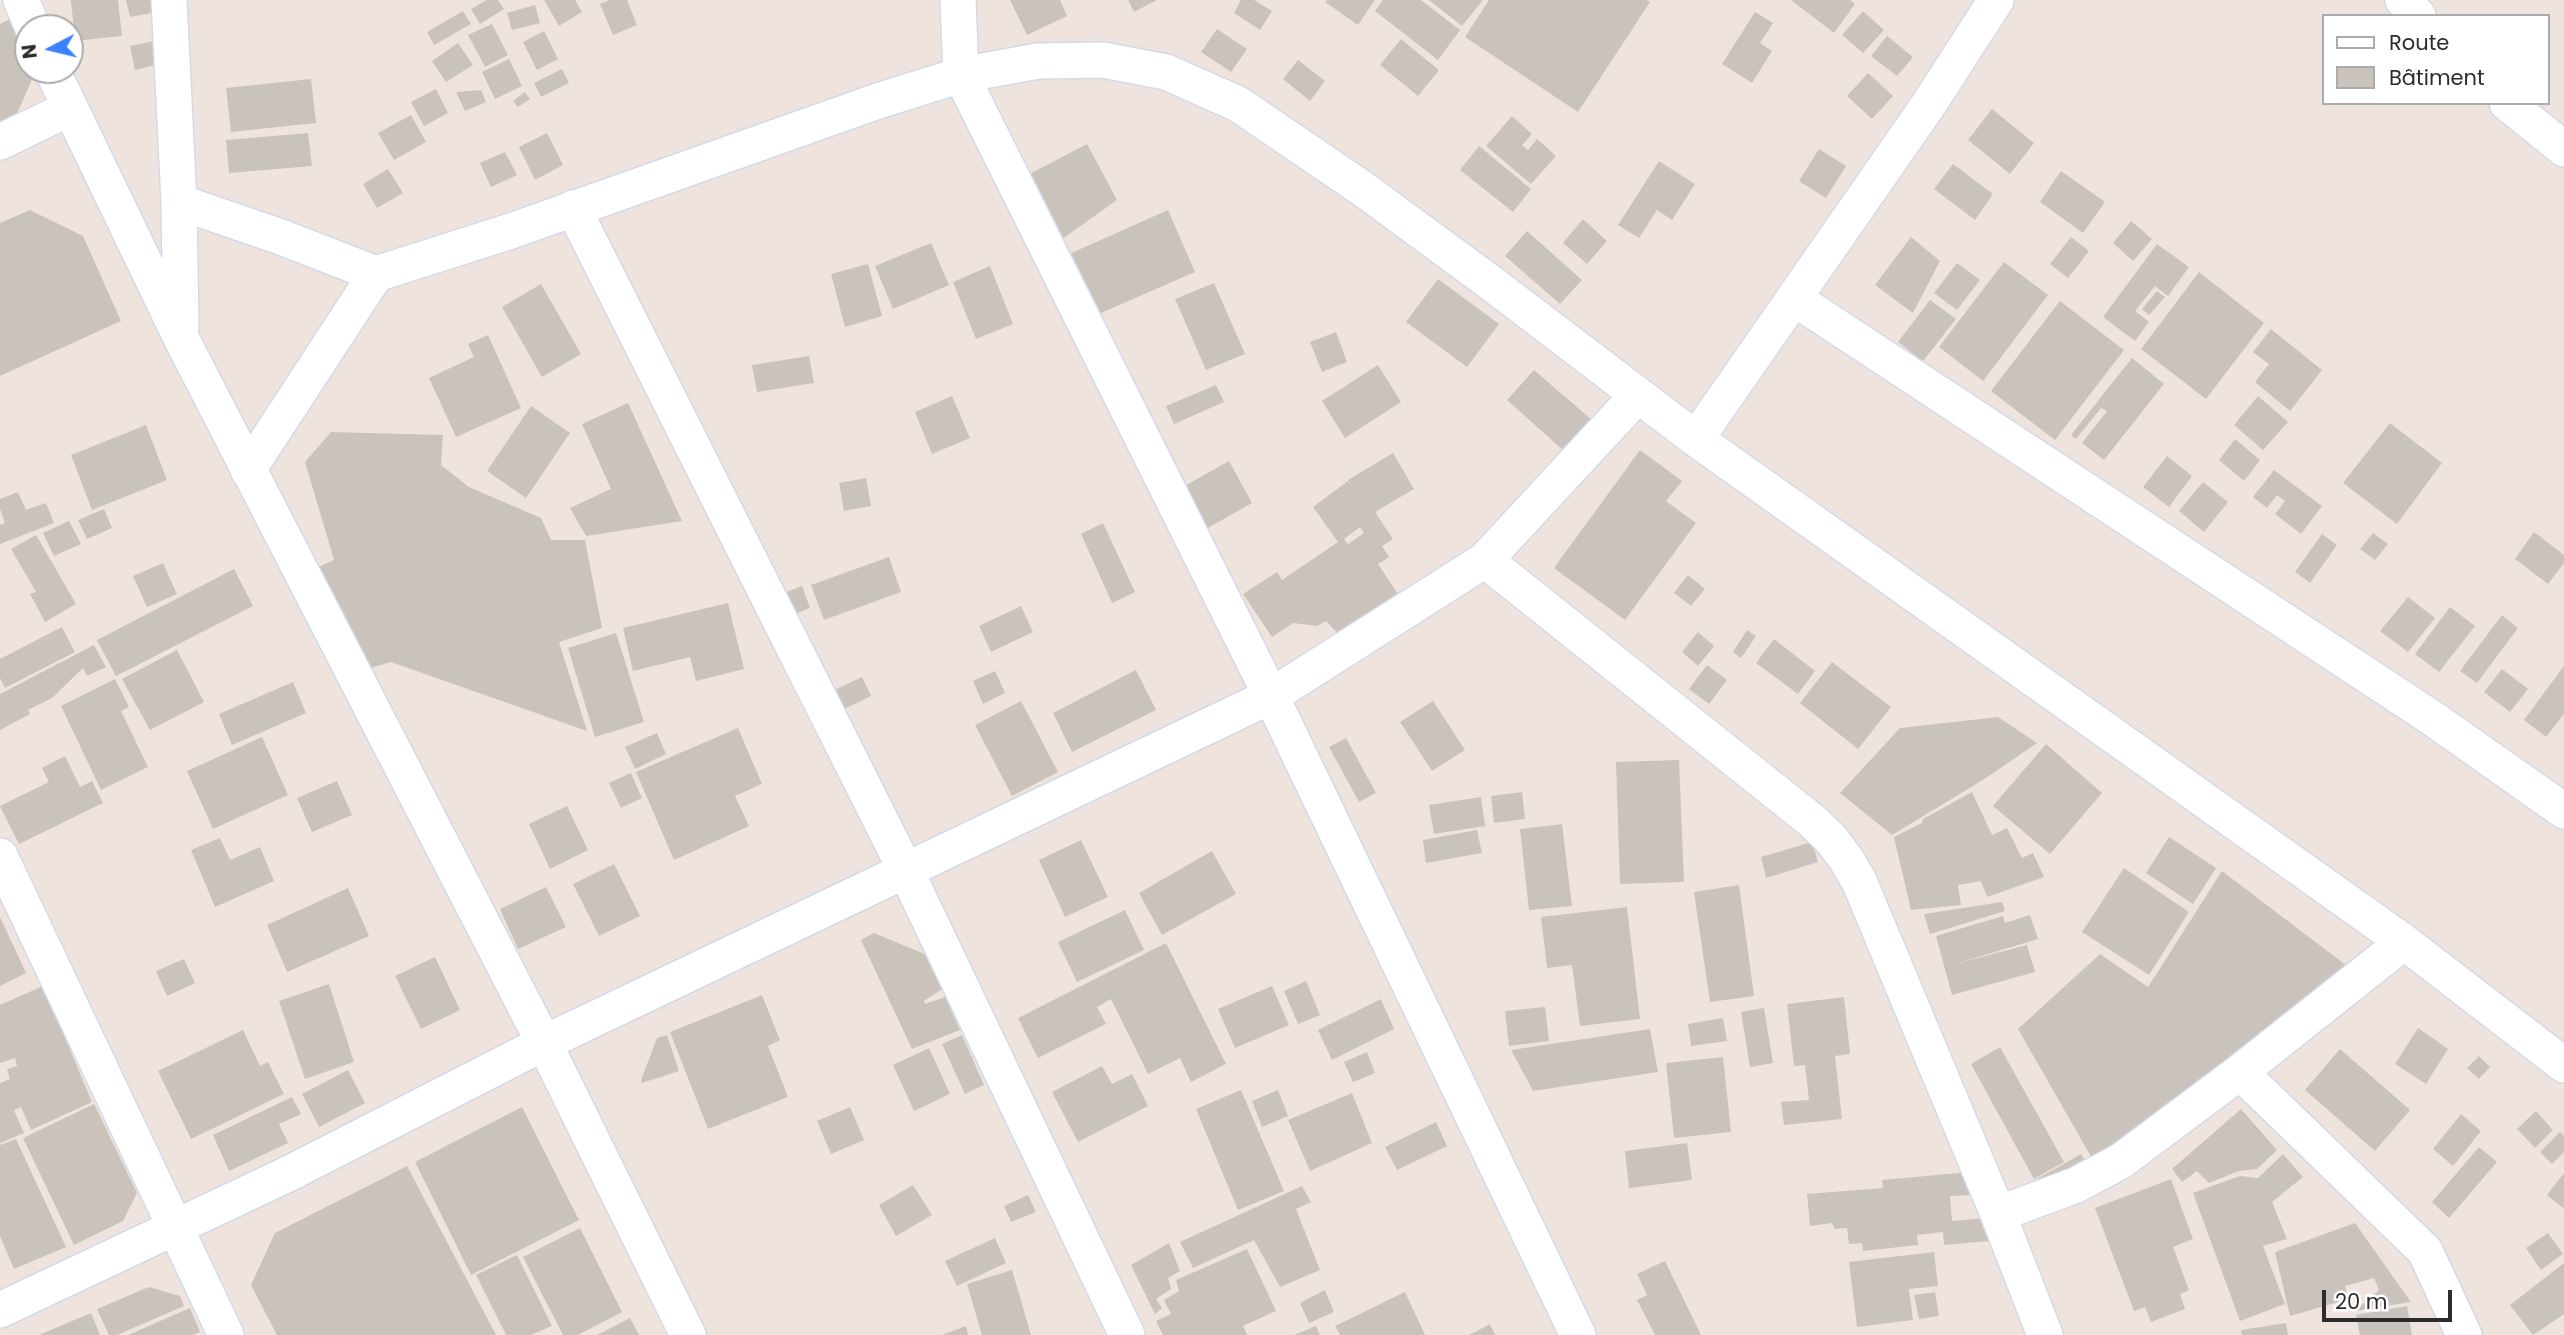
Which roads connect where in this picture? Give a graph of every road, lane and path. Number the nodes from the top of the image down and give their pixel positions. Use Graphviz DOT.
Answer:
graph roads {
  1 [pos="169,0"];
  2 [pos="958,0"];
  3 [pos="1996,0"];
  4 [pos="2403,0"];
  5 [pos="2416,14"];
  6 [pos="961,75"];
  7 [pos="57,84"];
  8 [pos="2510,105"];
  9 [pos="68,109"];
  10 [pos="0,142"];
  11 [pos="2564,149"];
  12 [pos="179,202"];
  13 [pos="573,208"];
  14 [pos="376,274"];
  15 [pos="1795,299"];
  16 [pos="181,338"];
  17 [pos="1638,395"];
  18 [pos="1696,439"];
  19 [pos="248,470"];
  20 [pos="1485,560"];
  21 [pos="1271,696"];
  22 [pos="2564,811"];
  23 [pos="0,856"];
  24 [pos="905,869"];
  25 [pos="2404,942"];
  26 [pos="544,1043"];
  27 [pos="2564,1065"];
  28 [pos="2239,1072"];
  29 [pos="1998,1214"];
  30 [pos="177,1227"];
  31 [pos="0,1310"];
  32 [pos="226,1335"];
  33 [pos="688,1335"];
  34 [pos="1127,1335"];
  35 [pos="1578,1335"];
  36 [pos="2045,1335"];
  37 [pos="2464,1335"];
  1 -- 12 [label="street"];
  2 -- 6 [label="street"];
  3 -- 15 [label="street"];
  4 -- 5 [label="street"];
  6 -- 13 [label="street"];
  6 -- 17 [label="street"];
  6 -- 21 [label="street"];
  7 -- 9 [label="street"];
  8 -- 11 [label="street"];
  9 -- 10 [label="street"];
  9 -- 16 [label="street"];
  12 -- 14 [label="street"];
  12 -- 16 [label="street"];
  13 -- 14 [label="street"];
  13 -- 24 [label="street"];
  14 -- 19 [label="street"];
  15 -- 18 [label="street"];
  15 -- 22 [label="street"];
  16 -- 19 [label="street"];
  17 -- 18 [label="street"];
  17 -- 20 [label="street"];
  18 -- 25 [label="street"];
  19 -- 26 [label="street"];
  20 -- 21 [label="street"];
  20 -- 29 [label="street"];
  21 -- 24 [label="street"];
  21 -- 35 [label="street"];
  23 -- 30 [label="street"];
  24 -- 26 [label="street"];
  24 -- 34 [label="street"];
  25 -- 27 [label="street"];
  25 -- 28 [label="street"];
  26 -- 30 [label="street"];
  26 -- 33 [label="street"];
  28 -- 29 [label="street"];
  28 -- 37 [label="street"];
  29 -- 36 [label="street"];
  30 -- 31 [label="street"];
  30 -- 32 [label="street"];
}
